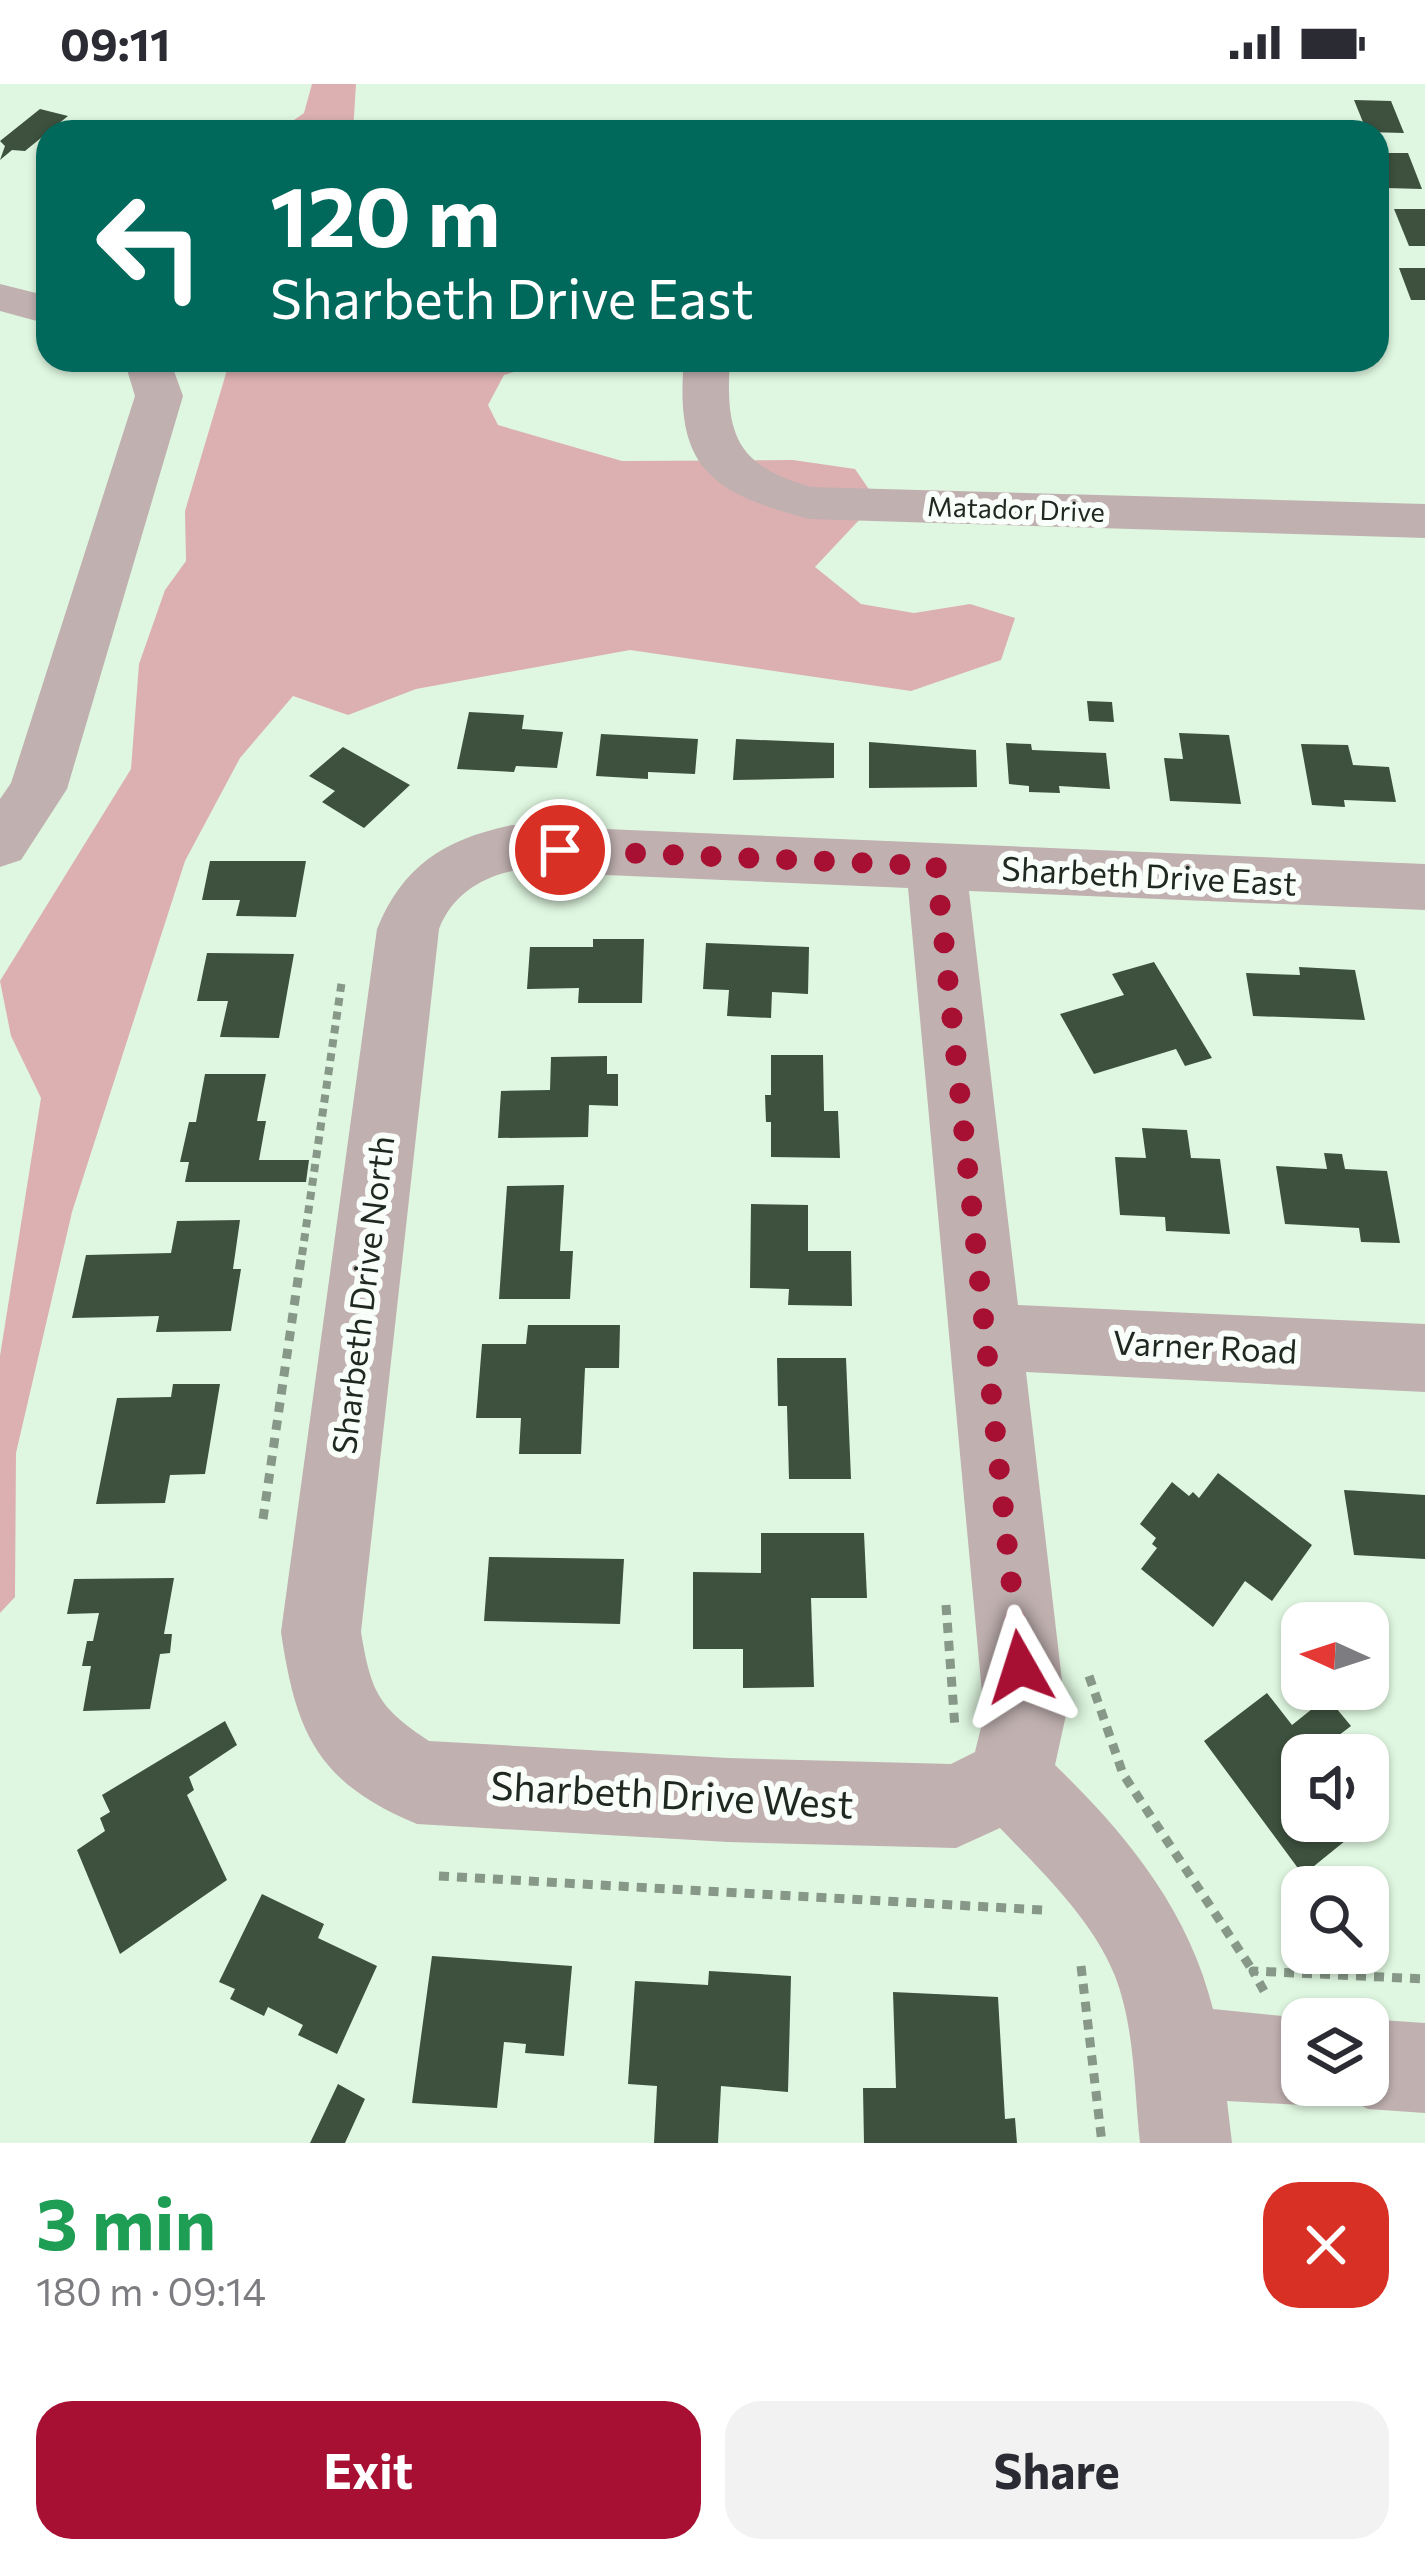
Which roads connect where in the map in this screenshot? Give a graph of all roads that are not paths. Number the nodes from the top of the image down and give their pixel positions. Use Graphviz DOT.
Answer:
graph roads {
  1 [pos="0,297"];
  2 [pos="36,307"];
  3 [pos="151,372"];
  4 [pos="706,372"];
  5 [pos="1425,521"];
  6 [pos="0,844"];
  7 [pos="936,866"];
  8 [pos="446,872"];
  9 [pos="1425,887"];
  10 [pos="985,1337"];
  11 [pos="1425,1358"];
  12 [pos="348,1727"];
  13 [pos="1010,1779"];
  14 [pos="1174,2052"];
  15 [pos="1281,2059"];
  16 [pos="1389,2065"];
  17 [pos="1425,2068"];
  18 [pos="1186,2143"];
  1 -- 2 [label="street"];
  3 -- 6 [label="street"];
  4 -- 5 [label="street, Matador Drive"];
  7 -- 8 [label="street, Sharbeth Drive East"];
  7 -- 9 [label="street, Sharbeth Drive East"];
  7 -- 10 [label="street"];
  8 -- 12 [label="street, Sharbeth Drive North"];
  10 -- 11 [label="street, Varner Road"];
  10 -- 13 [label="street"];
  12 -- 13 [label="street, Sharbeth Drive West"];
  13 -- 14 [label="street"];
  14 -- 15 [label="street"];
  14 -- 18 [label="street"];
  16 -- 17 [label="street"];
}
